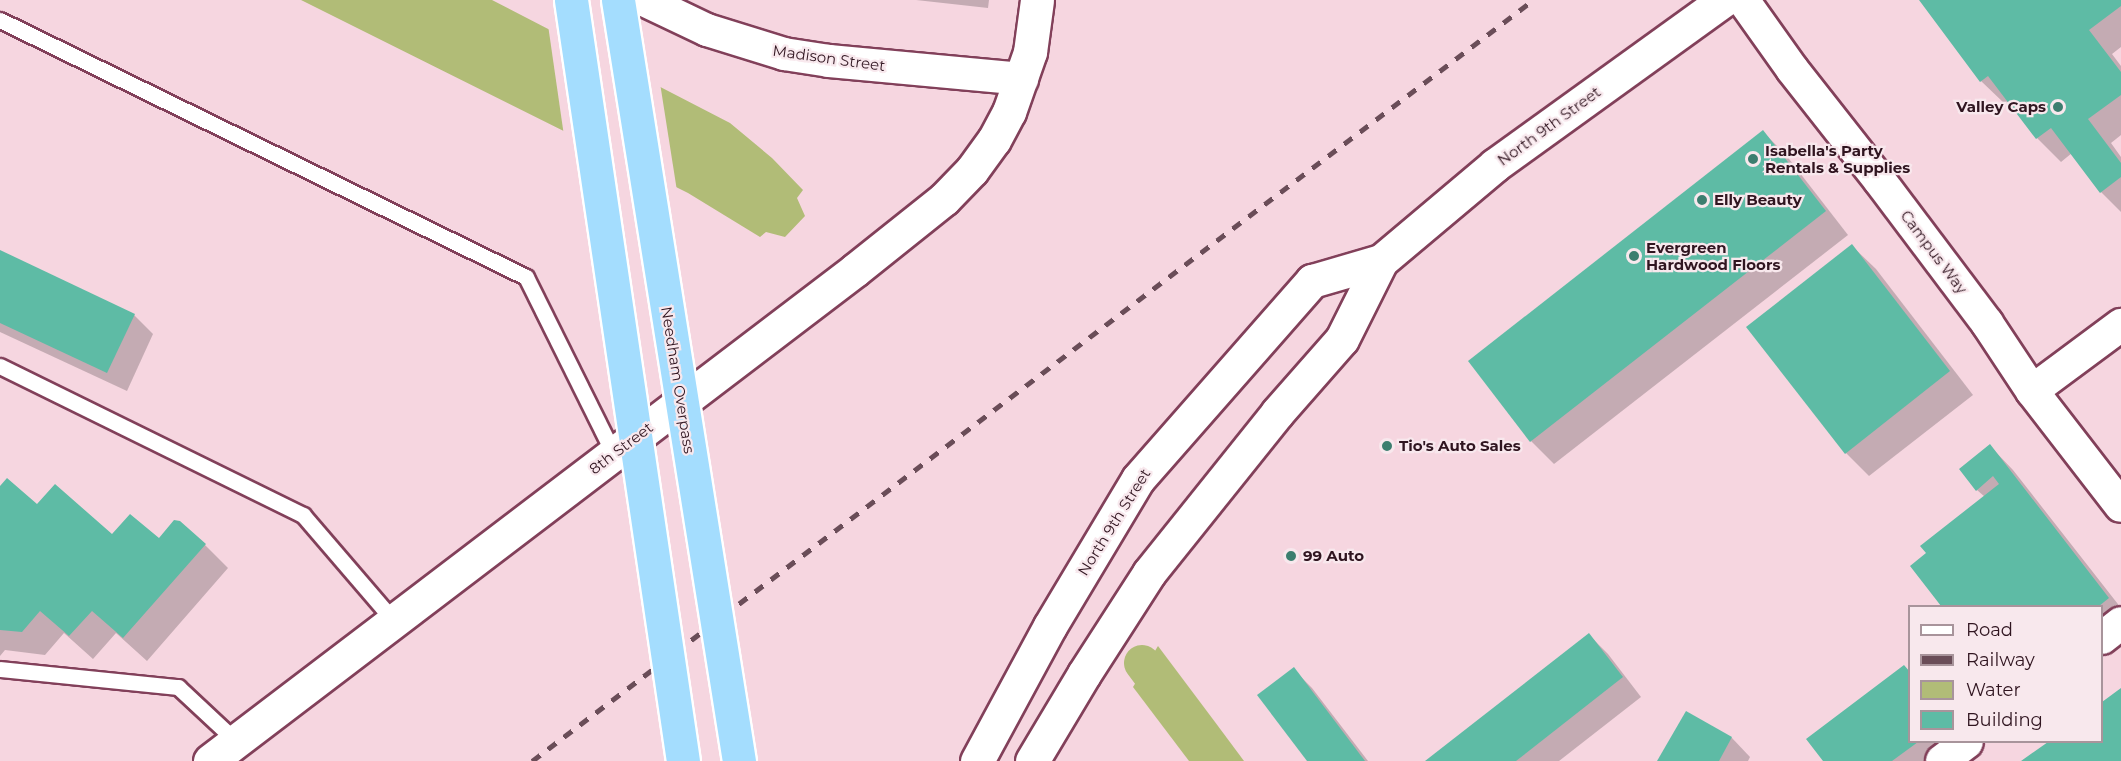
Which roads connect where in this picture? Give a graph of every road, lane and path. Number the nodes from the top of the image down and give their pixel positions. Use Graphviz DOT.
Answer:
graph roads {
  1 [pos="571,0"];
  2 [pos="618,0"];
  3 [pos="644,0"];
  4 [pos="1037,0"];
  5 [pos="1724,0"];
  6 [pos="1743,0"];
  7 [pos="0,20"];
  8 [pos="1022,79"];
  9 [pos="1381,261"];
  10 [pos="2121,325"];
  11 [pos="0,366"];
  12 [pos="2032,391"];
  13 [pos="614,454"];
  14 [pos="2121,506"];
  15 [pos="394,621"];
  16 [pos="2121,622"];
  17 [pos="2103,637"];
  18 [pos="0,669"];
  19 [pos="236,741"];
  20 [pos="1965,743"];
  21 [pos="210,761"];
  22 [pos="684,761"];
  23 [pos="739,761"];
  24 [pos="976,761"];
  25 [pos="1032,761"];
  26 [pos="1942,761"];
  1 -- 22 [label="main road, bridge"];
  2 -- 23 [label="main road, Needham Overpass, bridge"];
  3 -- 8 [label="street, Madison Street"];
  4 -- 8 [label="main road, 8th Street"];
  5 -- 9 [label="main road, North 9th Street"];
  6 -- 12 [label="street, Campus Way"];
  7 -- 13 [label="lane"];
  8 -- 13 [label="main road, 8th Street"];
  9 -- 24 [label="main road, North 9th Street"];
  9 -- 25 [label="main road, North 9th Street"];
  10 -- 12 [label="street"];
  11 -- 15 [label="lane"];
  12 -- 14 [label="street, Campus Way"];
  13 -- 15 [label="main road, 8th Street"];
  15 -- 19 [label="main road, 8th Street"];
  16 -- 17 [label="street"];
  18 -- 19 [label="lane"];
  19 -- 21 [label="main road, 8th Street"];
  20 -- 26 [label="street"];
}
